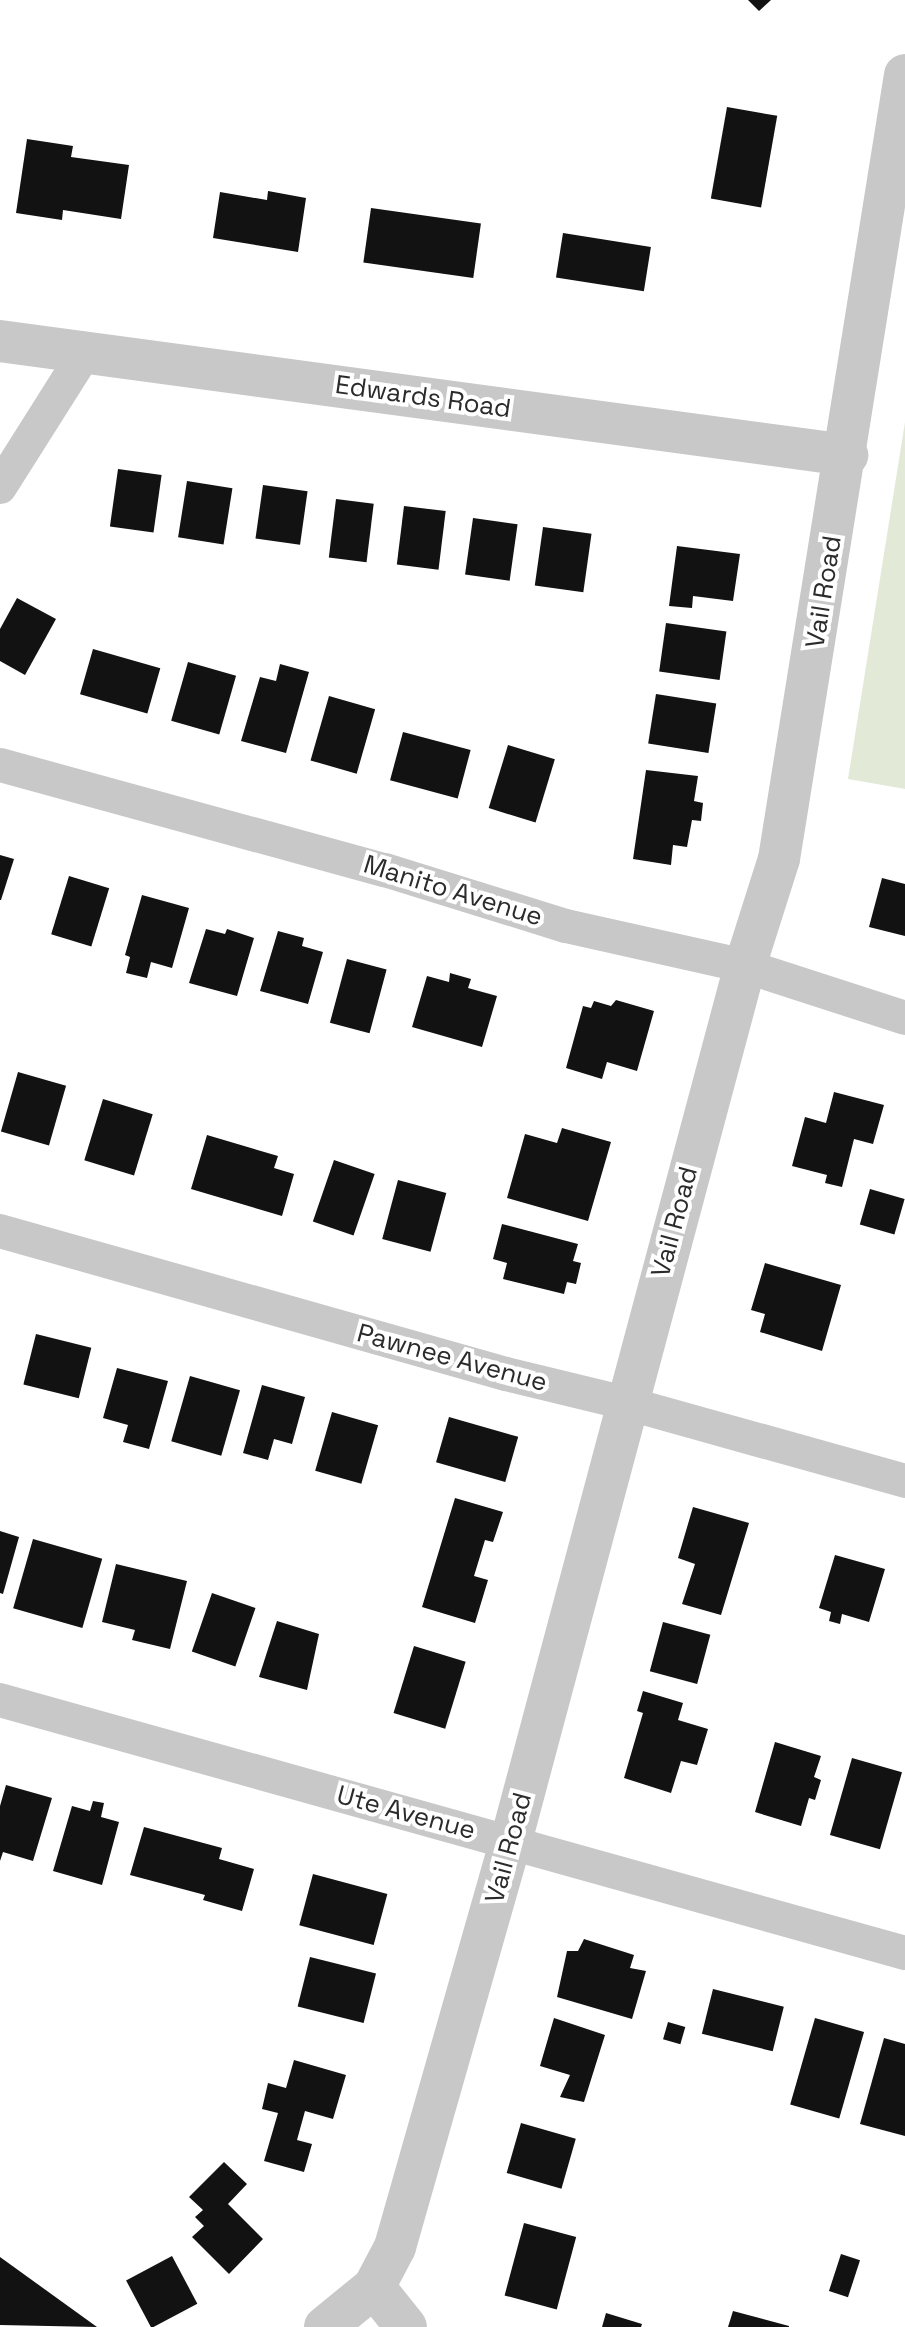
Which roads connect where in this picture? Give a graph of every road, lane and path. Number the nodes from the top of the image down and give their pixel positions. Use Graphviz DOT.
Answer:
graph roads {
  1 [pos="905,75"];
  2 [pos="0,341"];
  3 [pos="86,351"];
  4 [pos="847,455"];
  5 [pos="0,487"];
  6 [pos="0,765"];
  7 [pos="745,966"];
  8 [pos="905,1018"];
  9 [pos="0,1231"];
  10 [pos="626,1403"];
  11 [pos="905,1481"];
  12 [pos="0,1700"];
  13 [pos="511,1841"];
  14 [pos="905,1953"];
  15 [pos="374,2287"];
  16 [pos="325,2327"];
  17 [pos="406,2327"];
  1 -- 4 [label="street, Vail Road"];
  2 -- 3 [label="street, Edwards Road"];
  3 -- 4 [label="street, Edwards Road"];
  3 -- 5 [label="street"];
  4 -- 7 [label="street, Vail Road"];
  6 -- 7 [label="street, Manito Avenue"];
  7 -- 8 [label="street, Manito Avenue"];
  7 -- 10 [label="street, Vail Road"];
  9 -- 10 [label="street, Pawnee Avenue"];
  10 -- 11 [label="street, Pawnee Avenue"];
  10 -- 13 [label="street, Vail Road"];
  12 -- 13 [label="street, Ute Avenue"];
  13 -- 14 [label="street, Ute Avenue"];
  13 -- 15 [label="street, Vail Road"];
  15 -- 16 [label="street, Vail Road"];
  15 -- 17 [label="street"];
}
